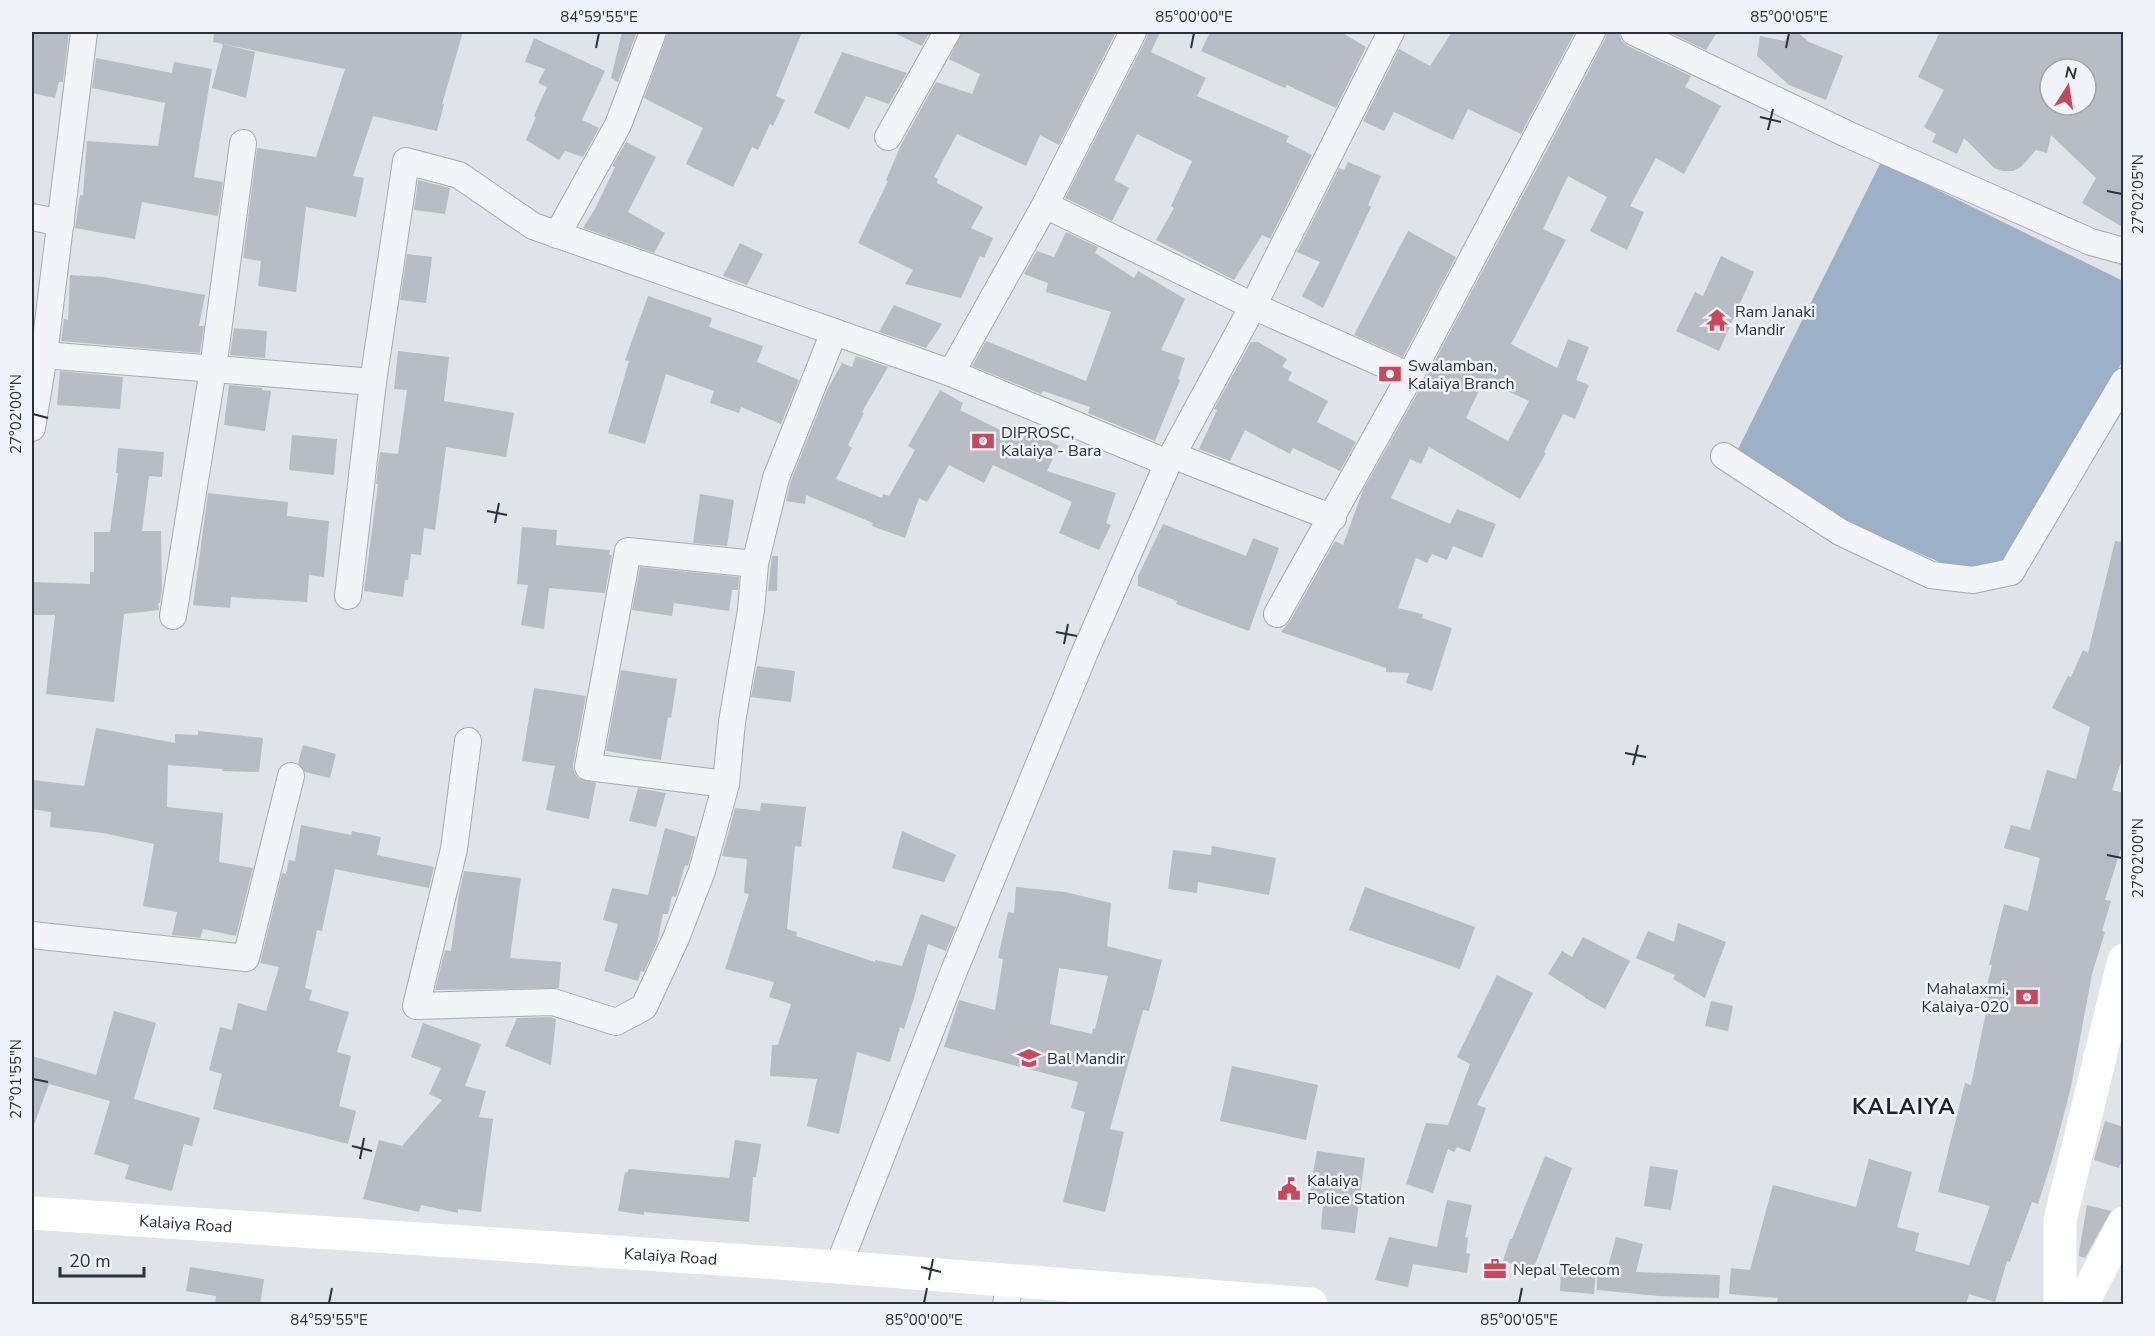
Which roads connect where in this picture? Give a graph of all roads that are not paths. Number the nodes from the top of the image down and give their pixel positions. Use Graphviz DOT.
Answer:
graph roads {
  1 [pos="84,32"];
  2 [pos="653,32"];
  3 [pos="947,32"];
  4 [pos="1133,32"];
  5 [pos="1391,32"];
  6 [pos="1592,32"];
  7 [pos="1634,32"];
  8 [pos="888,137"];
  9 [pos="243,143"];
  10 [pos="1045,205"];
  11 [pos="32,217"];
  12 [pos="61,223"];
  13 [pos="557,235"];
  14 [pos="2124,251"];
  15 [pos="1253,306"];
  16 [pos="834,332"];
  17 [pos="44,355"];
  18 [pos="213,369"];
  19 [pos="951,373"];
  20 [pos="1410,376"];
  21 [pos="2124,381"];
  22 [pos="373,382"];
  23 [pos="32,428"];
  24 [pos="1724,456"];
  25 [pos="1170,459"];
  26 [pos="1333,518"];
  27 [pos="755,564"];
  28 [pos="348,596"];
  29 [pos="1277,614"];
  30 [pos="173,616"];
  31 [pos="468,741"];
  32 [pos="291,776"];
  33 [pos="726,784"];
  34 [pos="32,935"];
  35 [pos="2124,960"];
  36 [pos="32,1213"];
  37 [pos="2124,1223"];
  38 [pos="838,1267"];
  39 [pos="2060,1270"];
  40 [pos="1008,1293"];
  41 [pos="1311,1305"];
  42 [pos="2043,1305"];
  43 [pos="2060,1305"];
  44 [pos="2082,1305"];
  1 -- 12 [label="street"];
  2 -- 13 [label="street"];
  3 -- 8 [label="street"];
  4 -- 10 [label="street"];
  5 -- 15 [label="street"];
  6 -- 20 [label="street"];
  7 -- 14 [label="street"];
  9 -- 18 [label="street"];
  10 -- 15 [label="street"];
  10 -- 19 [label="street"];
  11 -- 12 [label="street"];
  12 -- 17 [label="street"];
  13 -- 16 [label="street"];
  13 -- 22 [label="street"];
  15 -- 20 [label="street"];
  15 -- 25 [label="street"];
  16 -- 19 [label="street"];
  16 -- 27 [label="street"];
  17 -- 18 [label="street"];
  17 -- 23 [label="street"];
  18 -- 22 [label="street"];
  18 -- 30 [label="street"];
  19 -- 25 [label="street"];
  20 -- 26 [label="street"];
  21 -- 24 [label="street"];
  22 -- 28 [label="street"];
  25 -- 26 [label="street"];
  25 -- 38 [label="street"];
  26 -- 29 [label="street"];
  27 -- 33 [label="street"];
  27 -- 33 [label="street"];
  31 -- 33 [label="street"];
  32 -- 34 [label="street"];
  35 -- 39 [label="main road"];
  36 -- 38 [label="main road, Kalaiya Road"];
  37 -- 44 [label="main road"];
  38 -- 40 [label="main road, Kalaiya Road"];
  39 -- 42 [label="main road"];
  39 -- 43 [label="main road"];
  40 -- 41 [label="main road, Kalaiya Road"];
}
